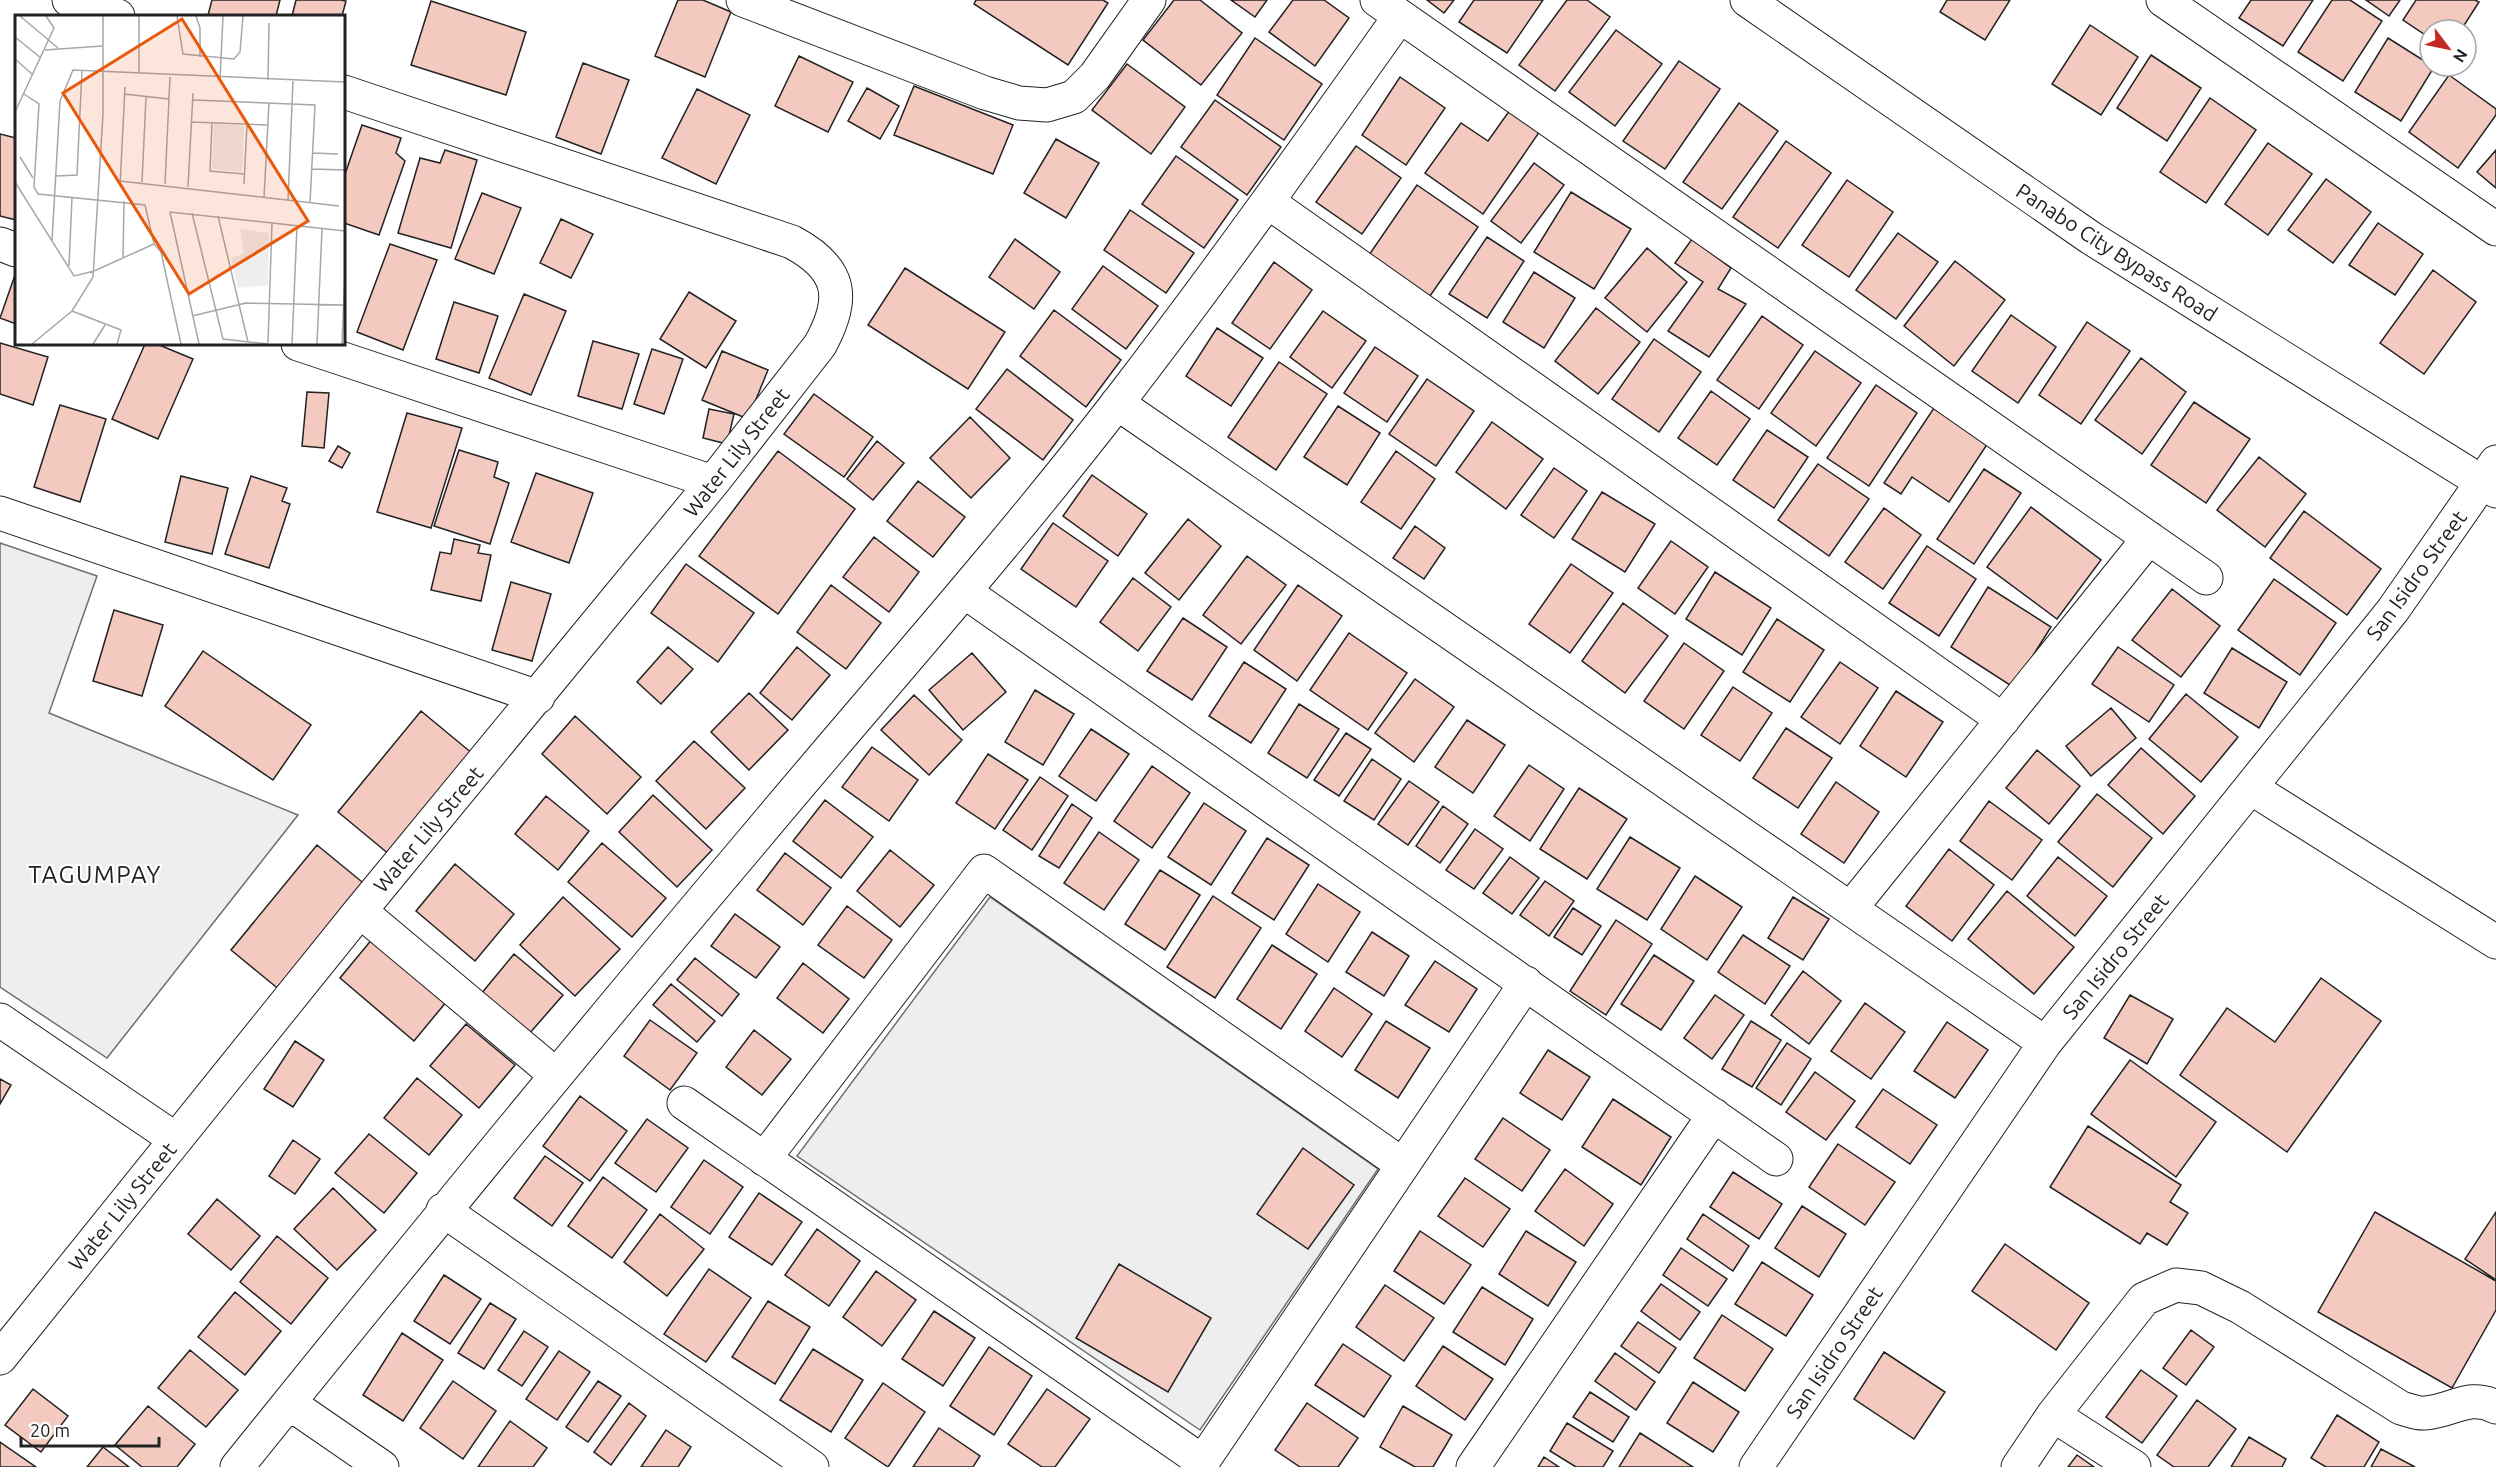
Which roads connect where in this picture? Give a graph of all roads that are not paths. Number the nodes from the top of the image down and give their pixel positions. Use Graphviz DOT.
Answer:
graph roads {
  1 [pos="69,0"];
  2 [pos="742,0"];
  3 [pos="1149,0"];
  4 [pos="1747,0"];
  5 [pos="2163,0"];
  6 [pos="1389,8"];
  7 [pos="115,15"];
  8 [pos="345,92"];
  9 [pos="1268,202"];
  10 [pos="2496,229"];
  11 [pos="0,244"];
  12 [pos="15,250"];
  13 [pos="301,345"];
  14 [pos="1117,403"];
  15 [pos="2492,478"];
  16 [pos="713,482"];
  17 [pos="0,513"];
  18 [pos="2149,538"];
  19 [pos="2206,578"];
  20 [pos="965,592"];
  21 [pos="538,697"];
  22 [pos="2003,720"];
  23 [pos="2251,788"];
  24 [pos="1851,908"];
  25 [pos="360,911"];
  26 [pos="2496,942"];
  27 [pos="1526,983"];
  28 [pos="0,1020"];
  29 [pos="2045,1043"];
  30 [pos="556,1075"];
  31 [pos="684,1103"];
  32 [pos="1714,1115"];
  33 [pos="175,1139"];
  34 [pos="764,1159"];
  35 [pos="1776,1159"];
  36 [pos="1403,1165"];
  37 [pos="443,1210"];
  38 [pos="3,1349"];
  39 [pos="289,1403"];
  40 [pos="2496,1407"];
  41 [pos="2054,1415"];
  42 [pos="1201,1465"];
  43 [pos="237,1467"];
  44 [pos="382,1467"];
  45 [pos="812,1467"];
  46 [pos="1473,1467"];
  47 [pos="1756,1467"];
  48 [pos="2018,1467"];
  49 [pos="2134,1467"];
  1 -- 7 [label="street"];
  2 -- 3 [label="street"];
  4 -- 15 [label="street, Panabo City Bypass Road"];
  5 -- 10 [label="street"];
  6 -- 9 [label="street"];
  6 -- 18 [label="street"];
  8 -- 16 [label="street, Water Lily Street"];
  9 -- 14 [label="street"];
  9 -- 22 [label="street"];
  11 -- 12 [label="street"];
  13 -- 16 [label="street"];
  14 -- 20 [label="street"];
  14 -- 24 [label="street"];
  15 -- 23 [label="street, San Isidro Street"];
  16 -- 21 [label="street, Water Lily Street"];
  17 -- 21 [label="street"];
  18 -- 19 [label="street"];
  18 -- 22 [label="street"];
  20 -- 27 [label="street"];
  20 -- 30 [label="street"];
  21 -- 25 [label="street, Water Lily Street"];
  22 -- 24 [label="street"];
  23 -- 26 [label="street"];
  23 -- 29 [label="street, San Isidro Street"];
  24 -- 29 [label="street"];
  25 -- 30 [label="street"];
  25 -- 33 [label="street, Water Lily Street"];
  27 -- 32 [label="street"];
  27 -- 36 [label="street"];
  28 -- 33 [label="street"];
  29 -- 47 [label="street, San Isidro Street"];
  30 -- 37 [label="street"];
  31 -- 34 [label="street"];
  32 -- 35 [label="street"];
  32 -- 46 [label="street"];
  33 -- 38 [label="street, Water Lily Street"];
  34 -- 36 [label="street"];
  34 -- 42 [label="street"];
  36 -- 42 [label="street"];
  37 -- 39 [label="street"];
  37 -- 45 [label="street"];
  39 -- 43 [label="street"];
  39 -- 44 [label="street"];
  40 -- 41 [label="street"];
  41 -- 48 [label="street"];
  41 -- 49 [label="street"];
}
